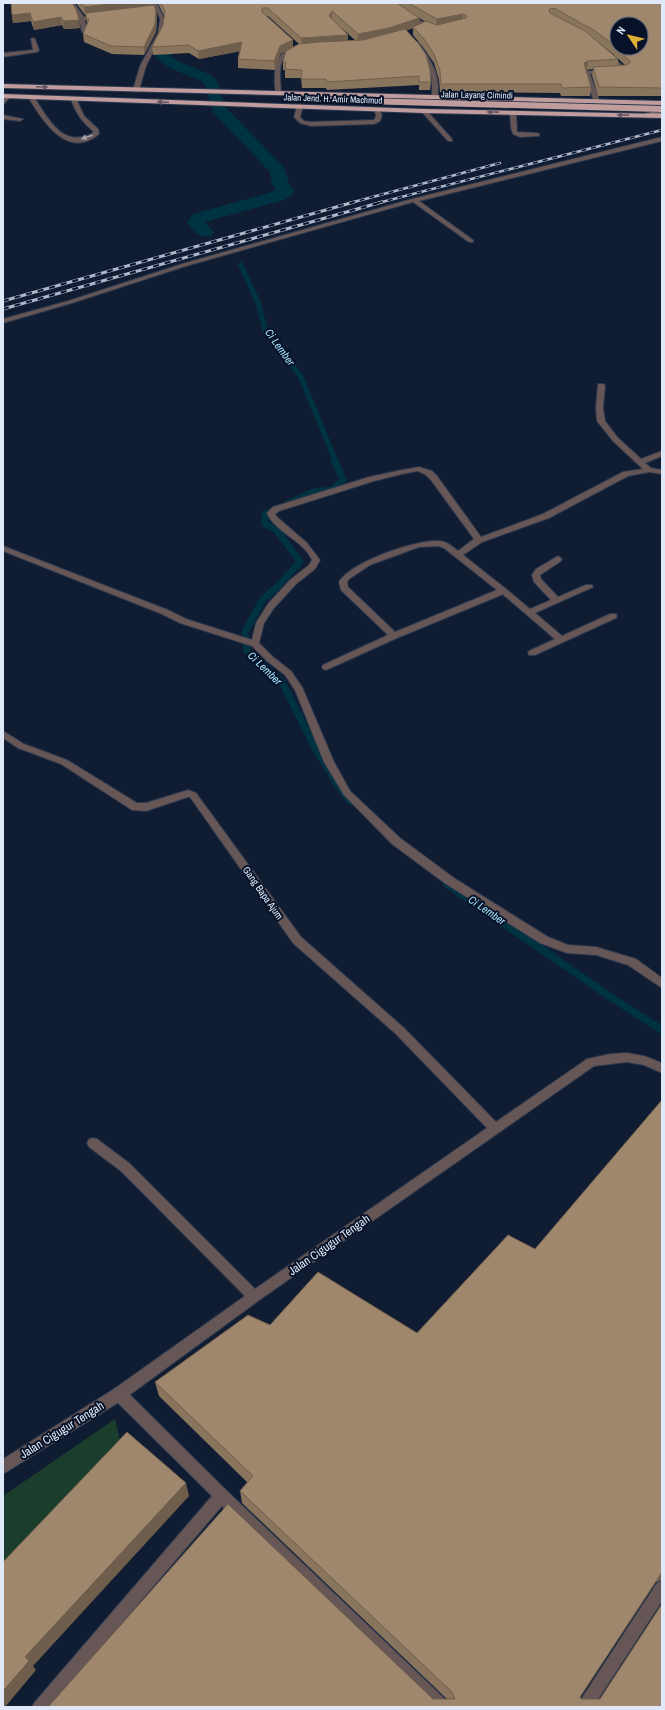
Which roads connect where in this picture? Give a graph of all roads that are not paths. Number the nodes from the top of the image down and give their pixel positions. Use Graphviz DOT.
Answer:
graph roads {
  1 [pos="71,3"];
  2 [pos="155,3"];
  3 [pos="388,3"];
  4 [pos="149,10"];
  5 [pos="157,10"];
  6 [pos="105,16"];
  7 [pos="83,19"];
  8 [pos="84,31"];
  9 [pos="436,31"];
  10 [pos="411,38"];
  11 [pos="33,39"];
  12 [pos="294,45"];
  13 [pos="307,49"];
  14 [pos="300,50"];
  15 [pos="604,51"];
  16 [pos="3,56"];
  17 [pos="3,86"];
  18 [pos="136,90"];
  19 [pos="231,93"];
  20 [pos="278,93"];
  21 [pos="5,96"];
  22 [pos="435,97"];
  23 [pos="32,98"];
  24 [pos="74,99"];
  25 [pos="292,99"];
  26 [pos="597,102"];
  27 [pos="3,103"];
  28 [pos="223,103"];
  29 [pos="662,103"];
  30 [pos="300,106"];
  31 [pos="662,109"];
  32 [pos="377,110"];
  33 [pos="424,111"];
  34 [pos="662,112"];
  35 [pos="513,113"];
  36 [pos="601,115"];
  37 [pos="641,115"];
  38 [pos="662,116"];
  39 [pos="3,117"];
  40 [pos="20,119"];
  41 [pos="537,135"];
  42 [pos="662,139"];
  43 [pos="450,140"];
  44 [pos="414,200"];
  45 [pos="471,241"];
  46 [pos="3,321"];
  47 [pos="601,386"];
  48 [pos="662,453"];
  49 [pos="640,462"];
  50 [pos="649,470"];
  51 [pos="662,472"];
  52 [pos="479,540"];
  53 [pos="3,548"];
  54 [pos="457,554"];
  55 [pos="558,559"];
  56 [pos="589,587"];
  57 [pos="503,591"];
  58 [pos="558,601"];
  59 [pos="529,613"];
  60 [pos="613,616"];
  61 [pos="394,636"];
  62 [pos="561,639"];
  63 [pos="252,643"];
  64 [pos="532,652"];
  65 [pos="326,667"];
  66 [pos="3,734"];
  67 [pos="662,984"];
  68 [pos="662,1068"];
  69 [pos="495,1129"];
  70 [pos="93,1143"];
  71 [pos="254,1298"];
  72 [pos="119,1394"];
  73 [pos="3,1467"];
  74 [pos="222,1496"];
  75 [pos="662,1588"];
  76 [pos="40,1707"];
  77 [pos="442,1707"];
  78 [pos="584,1707"];
  1 -- 7 [label="street"];
  2 -- 5 [label="street"];
  3 -- 9 [label="street"];
  4 -- 5 [label="street"];
  5 -- 18 [label="street"];
  6 -- 7 [label="street"];
  7 -- 8 [label="street"];
  10 -- 22 [label="street"];
  11 -- 16 [label="street"];
  12 -- 14 [label="street"];
  13 -- 14 [label="street"];
  14 -- 20 [label="street"];
  15 -- 26 [label="street"];
  17 -- 18 [label="highway, Jalan Jend. H. Amir Machmud, one-way"];
  18 -- 19 [label="highway, Jalan Jend. H. Amir Machmud"];
  19 -- 20 [label="highway, Jalan Jend. H. Amir Machmud"];
  19 -- 25 [label="highway, Jalan Layang Cimindi"];
  20 -- 22 [label="highway, Jalan Jend. H. Amir Machmud"];
  21 -- 23 [label="highway, Jalan Jend. H. Amir Machmud"];
  21 -- 27 [label="street"];
  22 -- 26 [label="highway, Jalan Jend. H. Amir Machmud"];
  23 -- 24 [label="highway, Jalan Jend. H. Amir Machmud"];
  24 -- 23 [label="street, one-way"];
  28 -- 24 [label="highway, Jalan Jend. H. Amir Machmud, one-way"];
  25 -- 28 [label="highway, Jalan Layang Cimindi"];
  25 -- 31 [label="highway, Jalan Layang Cimindi, bridge"];
  26 -- 29 [label="highway, Jalan Jend. H. Amir Machmud"];
  26 -- 36 [label="highway"];
  28 -- 30 [label="highway, Jalan Jend. H. Amir Machmud"];
  30 -- 32 [label="highway, Jalan Jend. H. Amir Machmud"];
  30 -- 32 [label="street"];
  32 -- 33 [label="highway, Jalan Jend. H. Amir Machmud"];
  35 -- 33 [label="highway, Jalan Jend. H. Amir Machmud, one-way"];
  33 -- 43 [label="street"];
  34 -- 37 [label="main road"];
  35 -- 36 [label="highway, Jalan Jend. H. Amir Machmud"];
  35 -- 41 [label="street"];
  37 -- 36 [label="highway, Jalan Jend. H. Amir Machmud, one-way"];
  37 -- 38 [label="highway, Jalan Jend. H. Amir Machmud"];
  39 -- 40 [label="street"];
  42 -- 44 [label="street"];
  44 -- 45 [label="street"];
  44 -- 46 [label="street"];
  47 -- 49 [label="street"];
  48 -- 49 [label="street"];
  49 -- 50 [label="street"];
  50 -- 51 [label="street"];
  50 -- 52 [label="street"];
  52 -- 54 [label="street"];
  52 -- 63 [label="street"];
  53 -- 63 [label="street"];
  54 -- 57 [label="street"];
  54 -- 61 [label="street"];
  55 -- 58 [label="street"];
  56 -- 58 [label="street"];
  57 -- 59 [label="street"];
  57 -- 61 [label="street"];
  58 -- 59 [label="street"];
  59 -- 62 [label="street"];
  60 -- 62 [label="street"];
  61 -- 65 [label="street"];
  62 -- 64 [label="street"];
  63 -- 67 [label="street"];
  66 -- 69 [label="street, Gang Bapa Ajum"];
  68 -- 69 [label="street, Jalan Cigugur Tengah"];
  69 -- 71 [label="street, Jalan Cigugur Tengah"];
  70 -- 71 [label="street"];
  71 -- 72 [label="street, Jalan Cigugur Tengah"];
  72 -- 73 [label="street, Jalan Cigugur Tengah"];
  72 -- 74 [label="street"];
  74 -- 76 [label="street"];
  74 -- 77 [label="street"];
  75 -- 78 [label="street"];
}
